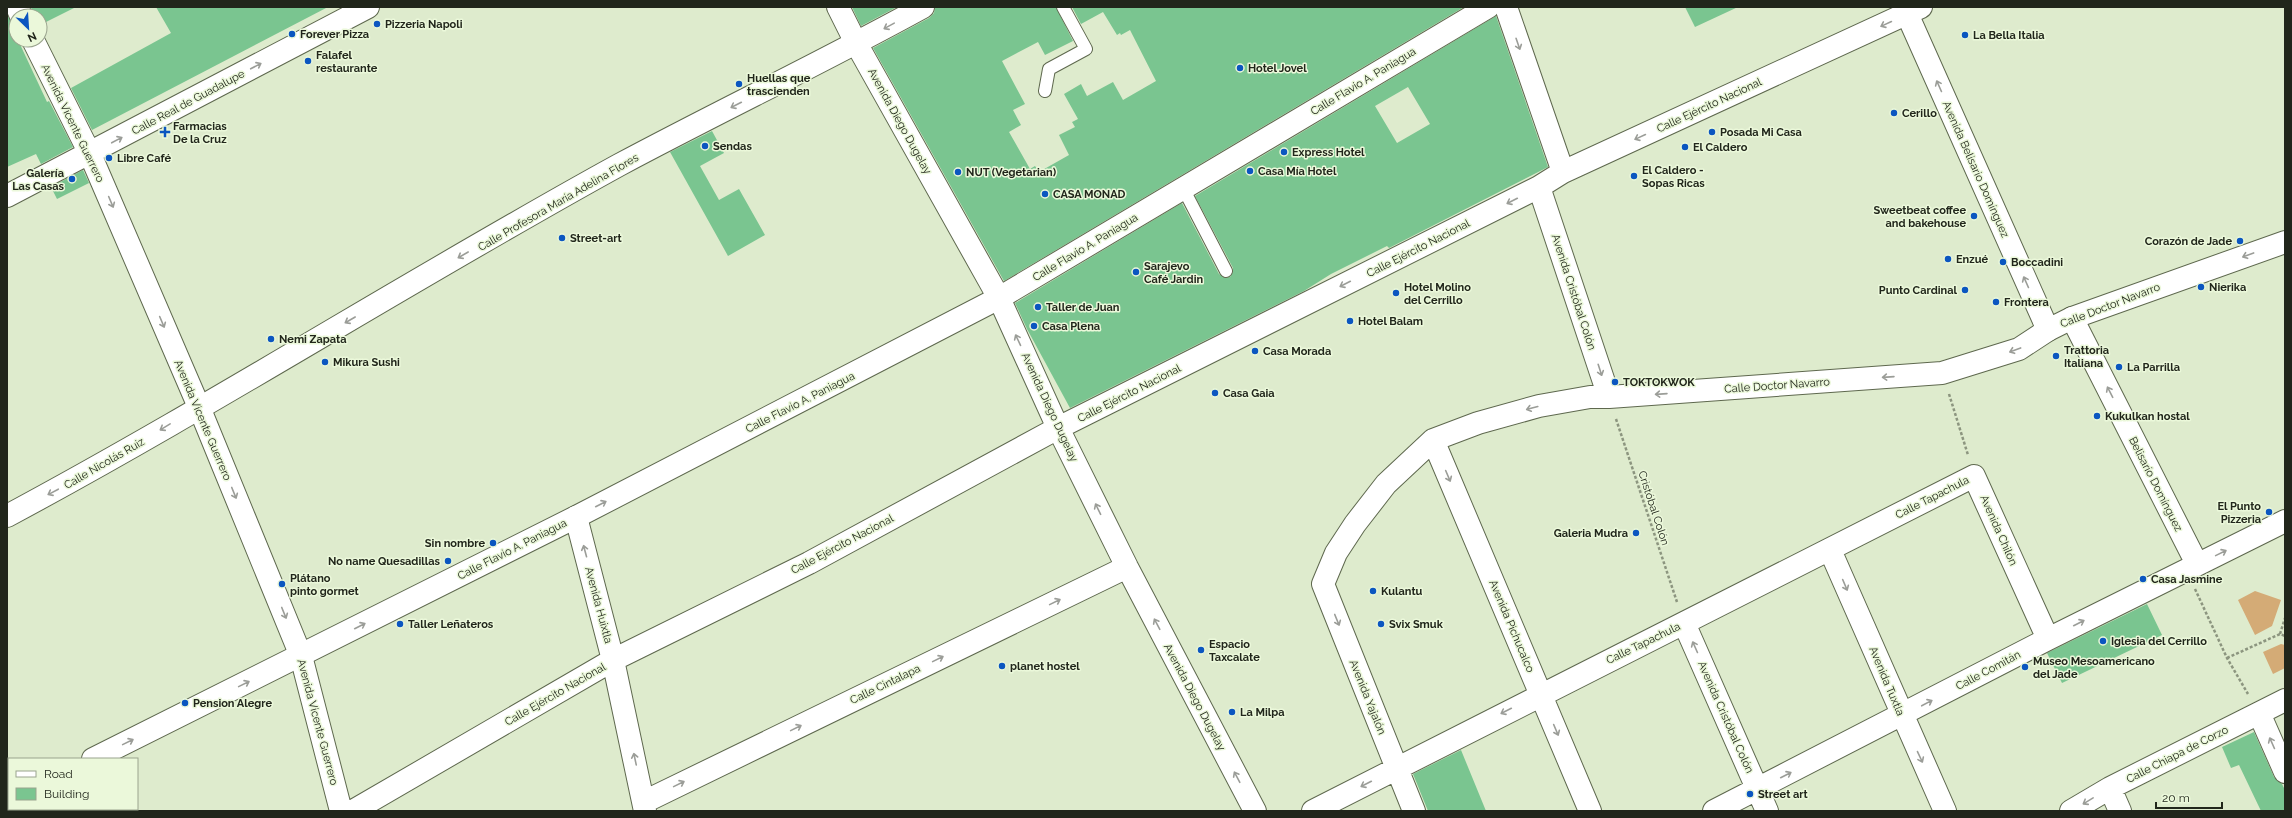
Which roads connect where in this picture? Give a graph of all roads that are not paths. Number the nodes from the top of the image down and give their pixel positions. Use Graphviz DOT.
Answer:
graph roads {
  1 [pos="368,7"];
  2 [pos="838,7"];
  3 [pos="923,7"];
  4 [pos="1063,7"];
  5 [pos="1488,7"];
  6 [pos="1506,7"];
  7 [pos="1911,9"];
  8 [pos="856,43"];
  9 [pos="37,48"];
  10 [pos="1045,91"];
  11 [pos="90,154"];
  12 [pos="1563,172"];
  13 [pos="1539,187"];
  14 [pos="1183,188"];
  15 [pos="7,196"];
  16 [pos="2285,242"];
  17 [pos="1226,271"];
  18 [pos="999,298"];
  19 [pos="2072,318"];
  20 [pos="2048,330"];
  21 [pos="1609,397"];
  22 [pos="199,407"];
  23 [pos="1058,428"];
  24 [pos="1433,440"];
  25 [pos="1974,476"];
  26 [pos="7,516"];
  27 [pos="576,517"];
  28 [pos="2285,521"];
  29 [pos="1830,550"];
  30 [pos="1127,567"];
  31 [pos="2191,567"];
  32 [pos="1323,584"];
  33 [pos="1684,623"];
  34 [pos="2048,639"];
  35 [pos="301,656"];
  36 [pos="613,660"];
  37 [pos="1541,694"];
  38 [pos="2285,700"];
  39 [pos="2259,713"];
  40 [pos="1902,716"];
  41 [pos="95,758"];
  42 [pos="1397,768"];
  43 [pos="2285,772"];
  44 [pos="2110,788"];
  45 [pos="1758,790"];
  46 [pos="645,806"];
  47 [pos="341,811"];
  48 [pos="353,811"];
  49 [pos="1256,811"];
  50 [pos="1313,811"];
  51 [pos="1414,811"];
  52 [pos="1590,811"];
  53 [pos="1714,811"];
  54 [pos="1767,811"];
  55 [pos="1945,811"];
  56 [pos="2071,811"];
  57 [pos="2120,811"];
  11 -- 1 [label="street, Calle Real de Guadalupe, one-way"];
  2 -- 8 [label="street, Avenida Diego Dugelay"];
  3 -- 8 [label="street, Calle Profesora María Adelina Flores, one-way"];
  4 -- 10 [label="lane"];
  5 -- 14 [label="street, Calle Flavio A. Paniagua"];
  6 -- 12 [label="street, one-way"];
  7 -- 12 [label="street, Calle Ejército Nacional, one-way"];
  20 -- 7 [label="street, Avenida Belisario Domínguez, one-way"];
  8 -- 18 [label="street, Avenida Diego Dugelay"];
  8 -- 22 [label="street, Calle Profesora María Adelina Flores, one-way"];
  9 -- 11 [label="street, Avenida Vicente Guerrero"];
  11 -- 15 [label="street, Calle Real de Guadalupe"];
  11 -- 22 [label="street, Avenida Vicente Guerrero, one-way"];
  12 -- 13 [label="street, Calle Ejército Nacional"];
  13 -- 21 [label="street, Avenida Cristóbal Colón, one-way"];
  13 -- 23 [label="street, Calle Ejército Nacional, one-way"];
  14 -- 17 [label="lane"];
  14 -- 18 [label="street, Calle Flavio A. Paniagua"];
  16 -- 19 [label="street, Calle Doctor Navarro, one-way"];
  23 -- 18 [label="street, Avenida Diego Dugelay, one-way"];
  27 -- 18 [label="street, Calle Flavio A. Paniagua, one-way"];
  19 -- 20 [label="street, Calle Doctor Navarro"];
  31 -- 19 [label="street, Belisarío Domínguez, one-way"];
  20 -- 21 [label="street, Calle Doctor Navarro, one-way"];
  21 -- 24 [label="street, Calle Doctor Navarro, one-way"];
  22 -- 26 [label="street, Calle Nicolás Ruiz, one-way"];
  22 -- 35 [label="street, Avenida Vicente Guerrero, one-way"];
  30 -- 23 [label="street, Avenida Diego Dugelay, one-way"];
  23 -- 36 [label="street, Calle Ejército Nacional"];
  24 -- 32 [label="street, Calle Doctor Navarro"];
  24 -- 37 [label="street, Avenida Pichucalco, one-way"];
  25 -- 29 [label="street, Calle Tapachula"];
  25 -- 34 [label="street, Avenida Chilón"];
  35 -- 27 [label="street, Calle Flavio A. Paniagua, one-way"];
  36 -- 27 [label="street, Avenida Huixtla, one-way"];
  31 -- 28 [label="street, Calle Comitán, one-way"];
  29 -- 33 [label="street, Calle Tapachula"];
  29 -- 40 [label="street, Avenida Tuxtla, one-way"];
  46 -- 30 [label="street, Calle Cintalapa, one-way"];
  49 -- 30 [label="street, Avenida Diego Dugelay, one-way"];
  34 -- 31 [label="street, Calle Comitán, one-way"];
  32 -- 42 [label="street, Avenida Yajalón, one-way"];
  33 -- 37 [label="street, Calle Tapachula"];
  45 -- 33 [label="street, Avenida Cristóbal Colón, one-way"];
  40 -- 34 [label="street, Calle Comitán, one-way"];
  41 -- 35 [label="street, Calle Flavio A. Paniagua, one-way"];
  35 -- 47 [label="street, Avenida Vicente Guerrero"];
  46 -- 36 [label="street, Avenida Huixtla, one-way"];
  36 -- 48 [label="street, Calle Ejército Nacional"];
  37 -- 42 [label="street, Calle Tapachula, one-way"];
  37 -- 52 [label="street, Avenida Pichucalco, one-way"];
  38 -- 39 [label="street, Calle Chiapa de Corzo"];
  43 -- 39 [label="street, one-way"];
  39 -- 44 [label="street, Calle Chiapa de Corzo"];
  45 -- 40 [label="street, Calle Comitán, one-way"];
  40 -- 55 [label="street, Avenida Tuxtla, one-way"];
  42 -- 50 [label="street, Calle Tapachula, one-way"];
  42 -- 51 [label="street, Avenida Yajalón"];
  44 -- 56 [label="street, Calle Chiapa de Corzo, one-way"];
  44 -- 57 [label="street"];
  45 -- 53 [label="street, Calle Comitán"];
  45 -- 54 [label="street, Avenida Cristóbal Colón"];
}
